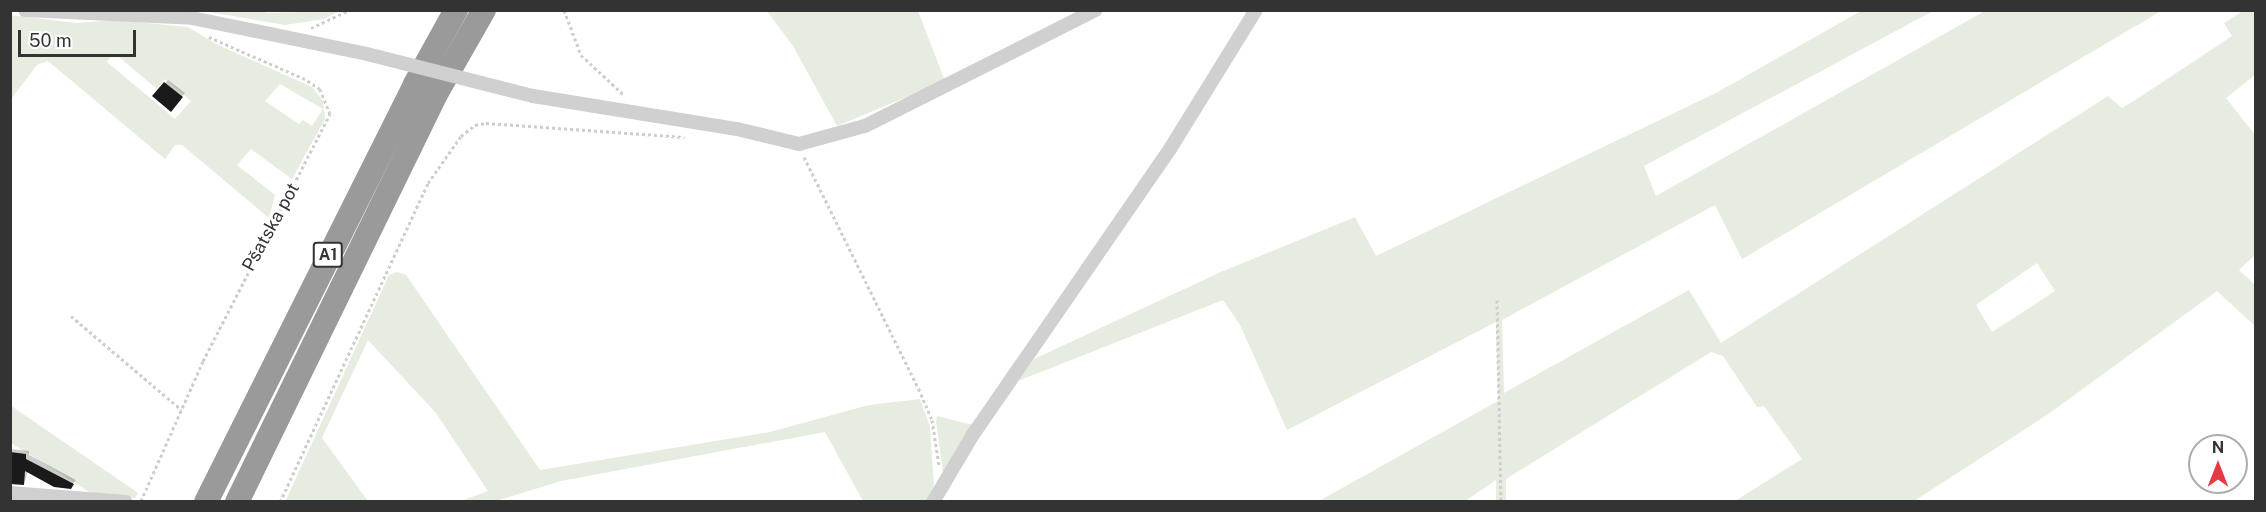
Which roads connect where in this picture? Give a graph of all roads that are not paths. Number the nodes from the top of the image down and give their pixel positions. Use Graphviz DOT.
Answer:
graph roads {
  1 [pos="25,10"];
  2 [pos="456,10"];
  3 [pos="484,10"];
  4 [pos="1096,10"];
  5 [pos="1256,10"];
  6 [pos="10,493"];
  7 [pos="935,498"];
  8 [pos="126,501"];
  9 [pos="206,501"];
  10 [pos="237,501"];
  1 -- 4 [label="street, bridge"];
  2 -- 9 [label="highway, A1"];
  3 -- 10 [label="highway, A1"];
  5 -- 7 [label="street"];
  6 -- 8 [label="street"];
}
